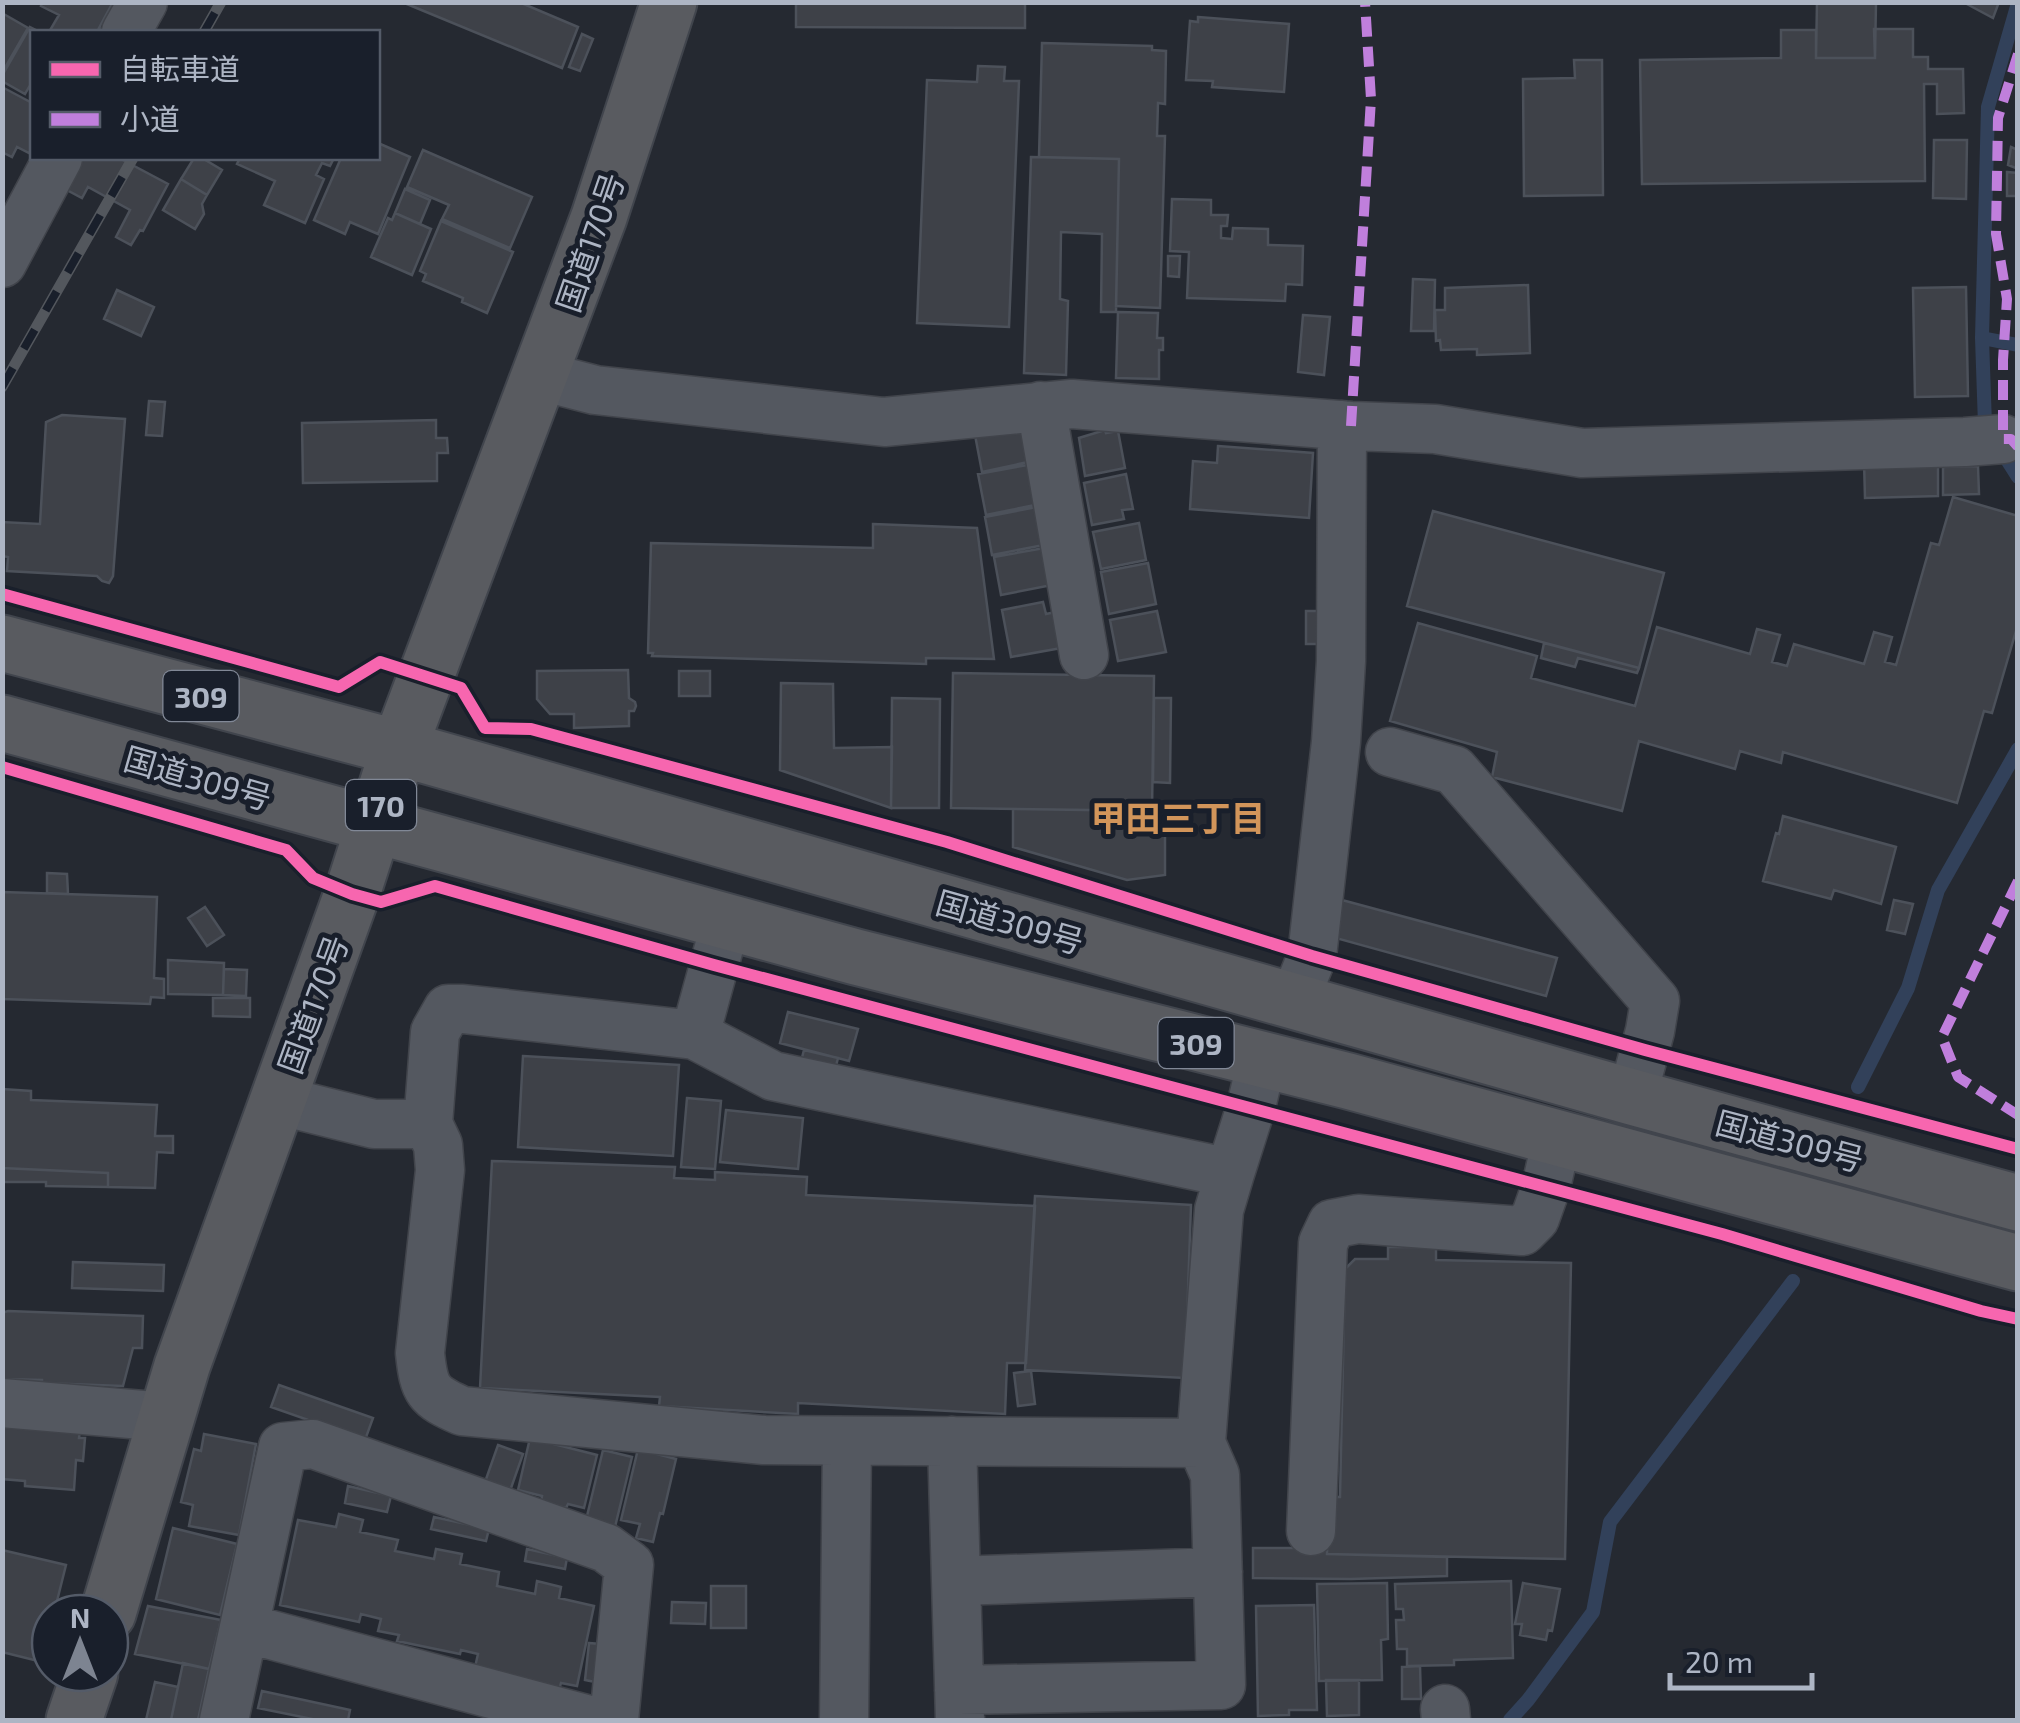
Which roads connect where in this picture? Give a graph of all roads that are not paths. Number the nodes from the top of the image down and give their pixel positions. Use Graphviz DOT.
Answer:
graph roads {
  1 [pos="143,2"];
  2 [pos="669,2"];
  3 [pos="127,30"];
  4 [pos="32,177"];
  5 [pos="2,263"];
  6 [pos="541,376"];
  7 [pos="1041,406"];
  8 [pos="1342,425"];
  9 [pos="2004,439"];
  10 [pos="2,643"];
  11 [pos="1084,655"];
  12 [pos="2,723"];
  13 [pos="400,748"];
  14 [pos="1390,752"];
  15 [pos="374,826"];
  16 [pos="726,922"];
  17 [pos="1294,1002"];
  18 [pos="695,1036"];
  19 [pos="1262,1060"];
  20 [pos="1632,1097"];
  21 [pos="277,1100"];
  22 [pos="428,1124"];
  23 [pos="1557,1138"];
  24 [pos="1230,1172"];
  25 [pos="2018,1203"];
  26 [pos="2018,1263"];
  27 [pos="2,1403"];
  28 [pos="166,1417"];
  29 [pos="846,1441"];
  30 [pos="952,1442"];
  31 [pos="1201,1443"];
  32 [pos="1311,1530"];
  33 [pos="1218,1572"];
  34 [pos="956,1581"];
  35 [pos="114,1593"];
  36 [pos="245,1628"];
  37 [pos="83,1693"];
  38 [pos="959,1705"];
  39 [pos="74,1720"];
  40 [pos="224,1720"];
  41 [pos="589,1720"];
  42 [pos="614,1720"];
  43 [pos="844,1720"];
  1 -- 3 [label="street"];
  2 -- 6 [label="highway, 国道170号 / 170"];
  4 -- 5 [label="street"];
  6 -- 7 [label="street"];
  6 -- 13 [label="highway, 国道170号 / 170"];
  7 -- 8 [label="street"];
  7 -- 11 [label="street"];
  8 -- 9 [label="street"];
  8 -- 17 [label="street"];
  10 -- 13 [label="highway, 国道309号 / 309"];
  12 -- 15 [label="highway, 国道309号 / 309"];
  13 -- 15 [label="highway, 国道170号 / 170"];
  13 -- 17 [label="highway, 国道309号 / 309"];
  14 -- 20 [label="street"];
  15 -- 16 [label="highway, 国道309号 / 309"];
  15 -- 21 [label="highway, 国道170号 / 170"];
  16 -- 18 [label="street"];
  16 -- 19 [label="highway, 国道309号 / 309"];
  17 -- 20 [label="highway, 国道309号 / 309"];
  18 -- 22 [label="street"];
  18 -- 24 [label="street"];
  19 -- 23 [label="highway, 国道309号 / 309"];
  19 -- 24 [label="street"];
  20 -- 25 [label="highway, 国道309号 / 309"];
  21 -- 22 [label="street"];
  21 -- 28 [label="highway, 国道170号 / 170"];
  22 -- 29 [label="street"];
  23 -- 26 [label="highway, 国道309号 / 309"];
  23 -- 32 [label="street"];
  24 -- 31 [label="street"];
  27 -- 28 [label="street"];
  28 -- 35 [label="highway, 国道170号 / 170"];
  29 -- 30 [label="street"];
  29 -- 43 [label="street"];
  30 -- 31 [label="street"];
  30 -- 34 [label="street"];
  31 -- 33 [label="street"];
  33 -- 34 [label="street"];
  33 -- 38 [label="street"];
  34 -- 38 [label="street"];
  36 -- 40 [label="street"];
  36 -- 41 [label="street"];
  36 -- 42 [label="street"];
  37 -- 39 [label="highway"];
}
